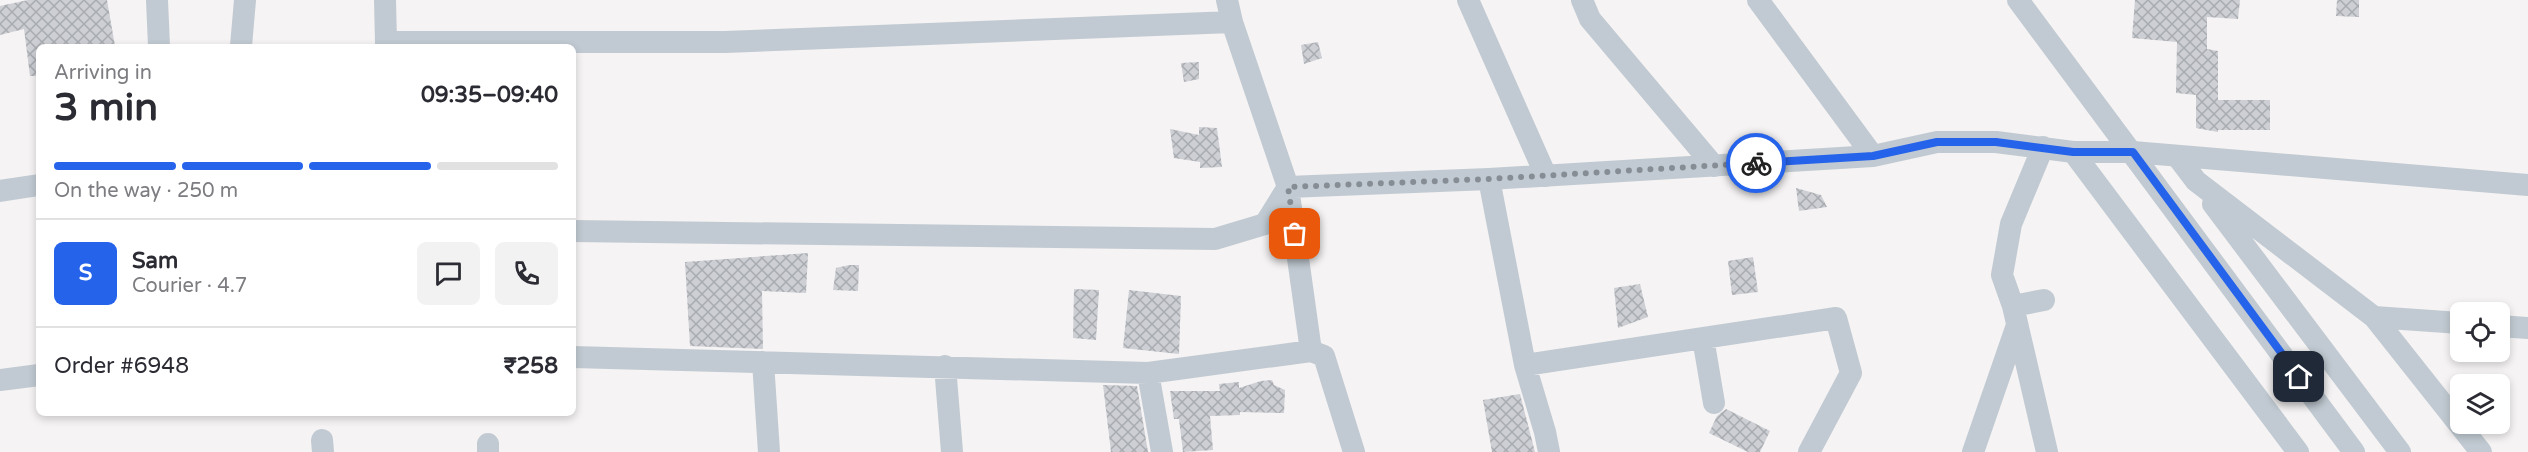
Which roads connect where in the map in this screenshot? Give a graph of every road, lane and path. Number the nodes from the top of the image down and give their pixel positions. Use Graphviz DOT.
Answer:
graph roads {
  1 [pos="157,0"];
  2 [pos="244,0"];
  3 [pos="385,0"];
  4 [pos="1227,0"];
  5 [pos="1468,0"];
  6 [pos="1582,0"];
  7 [pos="1758,0"];
  8 [pos="2018,0"];
  9 [pos="1232,22"];
  10 [pos="159,44"];
  11 [pos="241,44"];
  12 [pos="386,44"];
  13 [pos="2043,147"];
  14 [pos="2073,152"];
  15 [pos="2133,152"];
  16 [pos="1873,156"];
  17 [pos="2177,156"];
  18 [pos="1714,166"];
  19 [pos="1546,176"];
  20 [pos="1489,179"];
  21 [pos="2196,181"];
  22 [pos="36,185"];
  23 [pos="2528,185"];
  24 [pos="1288,187"];
  25 [pos="0,191"];
  26 [pos="576,231"];
  27 [pos="2044,300"];
  28 [pos="2015,315"];
  29 [pos="2374,317"];
  30 [pos="2450,322"];
  31 [pos="2510,327"];
  32 [pos="2527,329"];
  33 [pos="1703,338"];
  34 [pos="1311,351"];
  35 [pos="576,357"];
  36 [pos="763,362"];
  37 [pos="1525,365"];
  38 [pos="945,366"];
  39 [pos="1148,373"];
  40 [pos="36,375"];
  41 [pos="0,380"];
  42 [pos="1714,403"];
  43 [pos="2291,450"];
  44 [pos="769,452"];
  45 [pos="952,452"];
  46 [pos="1162,452"];
  47 [pos="1354,452"];
  48 [pos="1549,452"];
  49 [pos="1809,452"];
  50 [pos="1973,452"];
  51 [pos="2047,452"];
  52 [pos="2354,452"];
  53 [pos="2400,452"];
  54 [pos="2481,452"];
  1 -- 10 [label="street"];
  2 -- 11 [label="street"];
  3 -- 12 [label="street"];
  4 -- 9 [label="street"];
  5 -- 19 [label="street"];
  6 -- 18 [label="street"];
  7 -- 16 [label="street"];
  8 -- 15 [label="street"];
  9 -- 12 [label="street"];
  9 -- 24 [label="street"];
  13 -- 14 [label="street"];
  13 -- 16 [label="street"];
  13 -- 28 [label="street"];
  14 -- 15 [label="street"];
  14 -- 43 [label="street"];
  15 -- 17 [label="street"];
  15 -- 52 [label="street"];
  16 -- 18 [label="street"];
  17 -- 21 [label="street"];
  17 -- 23 [label="street"];
  18 -- 19 [label="street"];
  19 -- 20 [label="street"];
  20 -- 24 [label="street"];
  20 -- 37 [label="street"];
  21 -- 29 [label="street"];
  21 -- 53 [label="street"];
  22 -- 25 [label="street"];
  24 -- 26 [label="street"];
  24 -- 34 [label="street"];
  27 -- 28 [label="street"];
  28 -- 50 [label="street"];
  28 -- 51 [label="street"];
  29 -- 30 [label="street"];
  29 -- 54 [label="street"];
  31 -- 32 [label="street"];
  33 -- 37 [label="street"];
  33 -- 42 [label="street"];
  33 -- 49 [label="street"];
  34 -- 39 [label="street"];
  34 -- 47 [label="street"];
  35 -- 36 [label="street"];
  36 -- 38 [label="street"];
  36 -- 44 [label="street"];
  37 -- 48 [label="street"];
  38 -- 39 [label="street"];
  38 -- 45 [label="street"];
  39 -- 46 [label="street"];
  40 -- 41 [label="street"];
}
